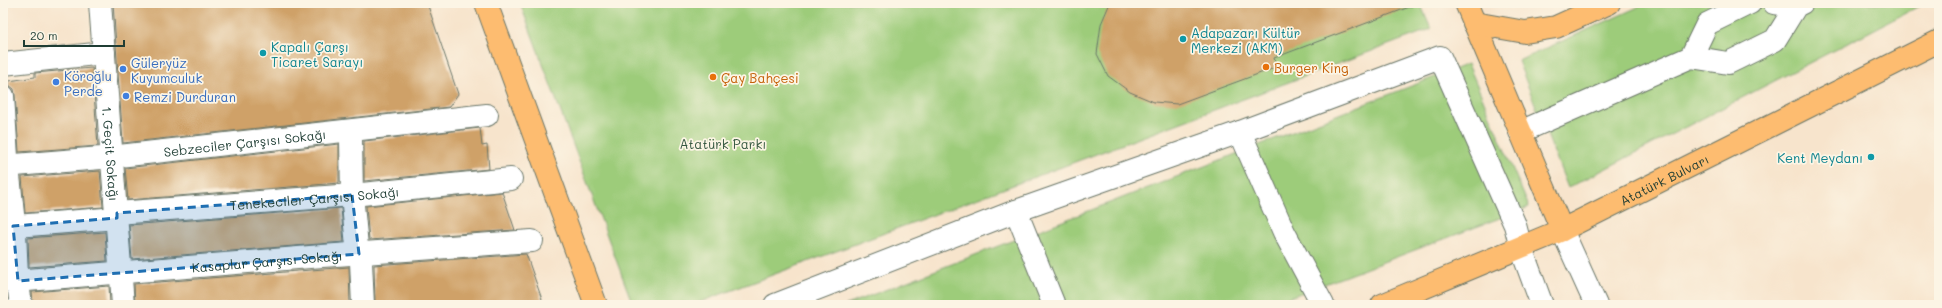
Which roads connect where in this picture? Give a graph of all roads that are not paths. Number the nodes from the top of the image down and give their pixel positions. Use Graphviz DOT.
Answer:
graph roads {
  1 [pos="100,3"];
  2 [pos="486,3"];
  3 [pos="1466,3"];
  4 [pos="1609,3"];
  5 [pos="1750,3"];
  6 [pos="1774,3"];
  7 [pos="1799,4"];
  8 [pos="1474,23"];
  9 [pos="1939,41"];
  10 [pos="104,53"];
  11 [pos="1691,57"];
  12 [pos="3,64"];
  13 [pos="3,96"];
  14 [pos="487,115"];
  15 [pos="1240,132"];
  16 [pos="1520,132"];
  17 [pos="350,140"];
  18 [pos="112,156"];
  19 [pos="6,166"];
  20 [pos="511,179"];
  21 [pos="352,194"];
  22 [pos="1016,211"];
  23 [pos="117,215"];
  24 [pos="8,227"];
  25 [pos="1562,230"];
  26 [pos="532,241"];
  27 [pos="1521,248"];
  28 [pos="359,254"];
  29 [pos="121,273"];
  30 [pos="11,282"];
  31 [pos="21,305"];
  32 [pos="123,305"];
  33 [pos="363,305"];
  34 [pos="596,305"];
  35 [pos="775,305"];
  36 [pos="1054,305"];
  37 [pos="1323,305"];
  38 [pos="1382,305"];
  39 [pos="1542,305"];
  40 [pos="1596,305"];
  1 -- 10 [label="street, 1. Geçit Sokağı"];
  2 -- 34 [label="main road"];
  3 -- 8 [label="main road"];
  4 -- 8 [label="main road"];
  5 -- 11 [label="street"];
  6 -- 7 [label="street"];
  7 -- 11 [label="street"];
  8 -- 16 [label="main road"];
  9 -- 25 [label="main road, Atatürk Bulvarı"];
  10 -- 12 [label="street"];
  10 -- 18 [label="street, 1. Geçit Sokağı"];
  11 -- 16 [label="street"];
  13 -- 19 [label="street"];
  14 -- 18 [label="street, Sebzeciler Çarşısı Sokağı"];
  15 -- 22 [label="street"];
  15 -- 27 [label="street"];
  15 -- 37 [label="street"];
  16 -- 25 [label="main road"];
  17 -- 21 [label="street"];
  18 -- 19 [label="street, Sebzeciler Çarşısı Sokağı"];
  18 -- 23 [label="street, 1. Geçit Sokağı"];
  19 -- 24 [label="street"];
  20 -- 21 [label="street, Tenekeciler Çarşısı Sokağı"];
  21 -- 23 [label="street, Tenekeciler Çarşısı Sokağı"];
  21 -- 28 [label="street"];
  22 -- 35 [label="street"];
  22 -- 36 [label="street"];
  23 -- 24 [label="street, Tenekeciler Çarşısı Sokağı"];
  23 -- 29 [label="street, 1. Geçit Sokağı"];
  24 -- 30 [label="street"];
  25 -- 27 [label="main road, Atatürk Bulvarı"];
  25 -- 40 [label="street"];
  26 -- 28 [label="street, Kasaplar Çarşısı Sokağı"];
  27 -- 38 [label="main road, Atatürk Bulvarı"];
  27 -- 39 [label="street"];
  28 -- 29 [label="street, Kasaplar Çarşısı Sokağı"];
  28 -- 33 [label="street"];
  29 -- 30 [label="street, Kasaplar Çarşısı Sokağı"];
  29 -- 32 [label="street, 1. Geçit Sokağı"];
  30 -- 31 [label="street"];
}
